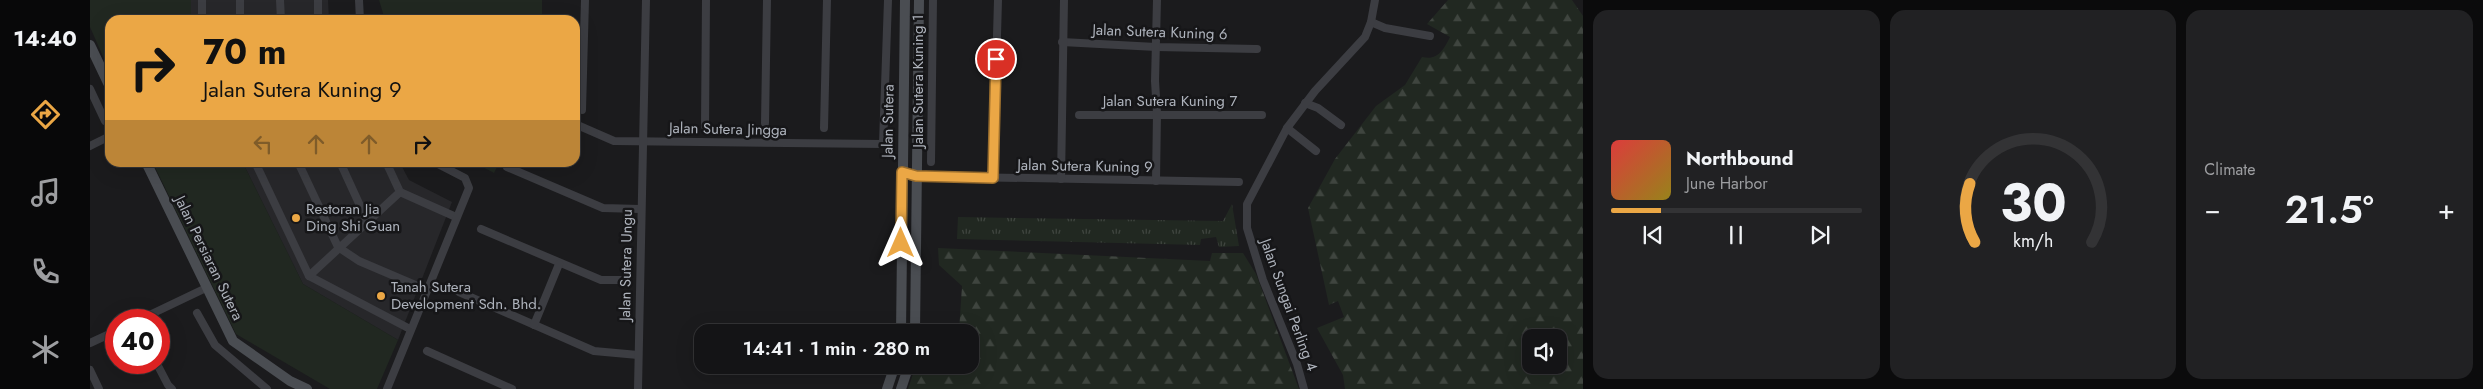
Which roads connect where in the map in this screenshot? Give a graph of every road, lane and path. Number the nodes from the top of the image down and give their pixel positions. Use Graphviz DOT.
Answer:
graph roads {
  1 [pos="202,0"];
  2 [pos="240,0"];
  3 [pos="280,0"];
  4 [pos="318,0"];
  5 [pos="358,0"];
  6 [pos="585,0"];
  7 [pos="646,0"];
  8 [pos="706,0"];
  9 [pos="767,0"];
  10 [pos="827,0"];
  11 [pos="888,0"];
  12 [pos="905,0"];
  13 [pos="919,0"];
  14 [pos="933,0"];
  15 [pos="998,0"];
  16 [pos="1064,0"];
  17 [pos="1157,0"];
  18 [pos="1375,0"];
  19 [pos="202,15"];
  20 [pos="240,15"];
  21 [pos="281,15"];
  22 [pos="318,15"];
  23 [pos="360,15"];
  24 [pos="1371,22"];
  25 [pos="1430,36"];
  26 [pos="1062,42"];
  27 [pos="90,45"];
  28 [pos="1156,47"];
  29 [pos="1257,49"];
  30 [pos="105,76"];
  31 [pos="90,88"];
  32 [pos="1305,103"];
  33 [pos="582,110"];
  34 [pos="1157,113"];
  35 [pos="1079,115"];
  36 [pos="1262,115"];
  37 [pos="105,121"];
  38 [pos="765,123"];
  39 [pos="1341,125"];
  40 [pos="580,126"];
  41 [pos="706,126"];
  42 [pos="824,128"];
  43 [pos="1286,128"];
  44 [pos="105,138"];
  45 [pos="642,141"];
  46 [pos="90,146"];
  47 [pos="1316,151"];
  48 [pos="931,162"];
  49 [pos="148,167"];
  50 [pos="257,167"];
  51 [pos="300,167"];
  52 [pos="342,167"];
  53 [pos="388,167"];
  54 [pos="444,167"];
  55 [pos="508,167"];
  56 [pos="902,172"];
  57 [pos="916,176"];
  58 [pos="993,178"];
  59 [pos="1061,179"];
  60 [pos="1156,181"];
  61 [pos="1238,182"];
  62 [pos="400,192"];
  63 [pos="640,209"];
  64 [pos="456,217"];
  65 [pos="368,223"];
  66 [pos="481,229"];
  67 [pos="338,247"];
  68 [pos="559,264"];
  69 [pos="310,276"];
  70 [pos="624,280"];
  71 [pos="206,288"];
  72 [pos="427,290"];
  73 [pos="460,292"];
  74 [pos="162,309"];
  75 [pos="198,313"];
  76 [pos="534,324"];
  77 [pos="901,324"];
  78 [pos="915,324"];
  79 [pos="410,329"];
  80 [pos="105,336"];
  81 [pos="90,343"];
  82 [pos="427,351"];
  83 [pos="638,355"];
  84 [pos="90,370"];
  85 [pos="162,374"];
  86 [pos="893,374"];
  87 [pos="906,374"];
  88 [pos="99,389"];
  89 [pos="172,389"];
  90 [pos="267,389"];
  91 [pos="307,389"];
  92 [pos="387,389"];
  93 [pos="512,389"];
  94 [pos="638,389"];
  95 [pos="887,389"];
  96 [pos="901,389"];
  97 [pos="1304,389"];
  1 -- 19 [label="street"];
  2 -- 20 [label="street"];
  3 -- 21 [label="street"];
  4 -- 22 [label="street"];
  5 -- 23 [label="street"];
  6 -- 33 [label="street"];
  7 -- 45 [label="street, Jalan Sutera Ungu"];
  8 -- 41 [label="street"];
  9 -- 38 [label="street"];
  10 -- 42 [label="street"];
  11 -- 45 [label="street, Jalan Sutera Jingga"];
  12 -- 56 [label="street, Jalan Sutera"];
  13 -- 57 [label="street, Jalan Sutera"];
  14 -- 48 [label="street, Jalan Sutera Kuning 1"];
  15 -- 58 [label="street"];
  16 -- 26 [label="street"];
  17 -- 28 [label="street"];
  18 -- 24 [label="street, Jalan Sungai Perling 4"];
  24 -- 25 [label="street"];
  24 -- 32 [label="street, Jalan Sungai Perling 4"];
  26 -- 28 [label="street, Jalan Sutera Kuning 6"];
  26 -- 59 [label="street"];
  27 -- 30 [label="street"];
  28 -- 29 [label="street, Jalan Sutera Kuning 6"];
  28 -- 34 [label="street"];
  31 -- 37 [label="street"];
  32 -- 39 [label="street"];
  32 -- 43 [label="street, Jalan Sungai Perling 4"];
  34 -- 35 [label="street, Jalan Sutera Kuning 7"];
  34 -- 36 [label="street, Jalan Sutera Kuning 7"];
  34 -- 60 [label="street"];
  40 -- 45 [label="street, Jalan Sutera Jingga"];
  43 -- 47 [label="street"];
  43 -- 97 [label="street, Jalan Sungai Perling 4"];
  44 -- 46 [label="street"];
  45 -- 63 [label="street, Jalan Sutera Ungu"];
  49 -- 71 [label="street, Jalan Persiaran Sutera"];
  50 -- 69 [label="street"];
  51 -- 67 [label="street"];
  52 -- 65 [label="street"];
  53 -- 62 [label="street"];
  54 -- 64 [label="street"];
  55 -- 63 [label="street"];
  56 -- 57 [label="street, Jalan Sutera Kuning 9"];
  56 -- 77 [label="street, Jalan Sutera"];
  57 -- 58 [label="street, Jalan Sutera Kuning 9"];
  57 -- 78 [label="street, Jalan Sutera"];
  58 -- 59 [label="street, Jalan Sutera Kuning 9"];
  59 -- 60 [label="street, Jalan Sutera Kuning 9"];
  60 -- 61 [label="street, Jalan Sutera Kuning 9"];
  62 -- 64 [label="street"];
  62 -- 65 [label="street"];
  63 -- 83 [label="street, Jalan Sutera Ungu"];
  64 -- 72 [label="street"];
  65 -- 67 [label="street"];
  66 -- 68 [label="street"];
  67 -- 69 [label="street"];
  67 -- 72 [label="street"];
  68 -- 70 [label="street"];
  68 -- 76 [label="street"];
  69 -- 79 [label="street"];
  71 -- 74 [label="street"];
  71 -- 91 [label="street, Jalan Persiaran Sutera"];
  72 -- 79 [label="street"];
  73 -- 76 [label="street"];
  75 -- 90 [label="street"];
  76 -- 83 [label="street"];
  79 -- 92 [label="street"];
  80 -- 81 [label="street"];
  82 -- 93 [label="street"];
  83 -- 94 [label="street, Jalan Sutera Ungu"];
  84 -- 88 [label="street"];
  85 -- 89 [label="street"];
  86 -- 95 [label="street"];
  87 -- 96 [label="street"];
}
